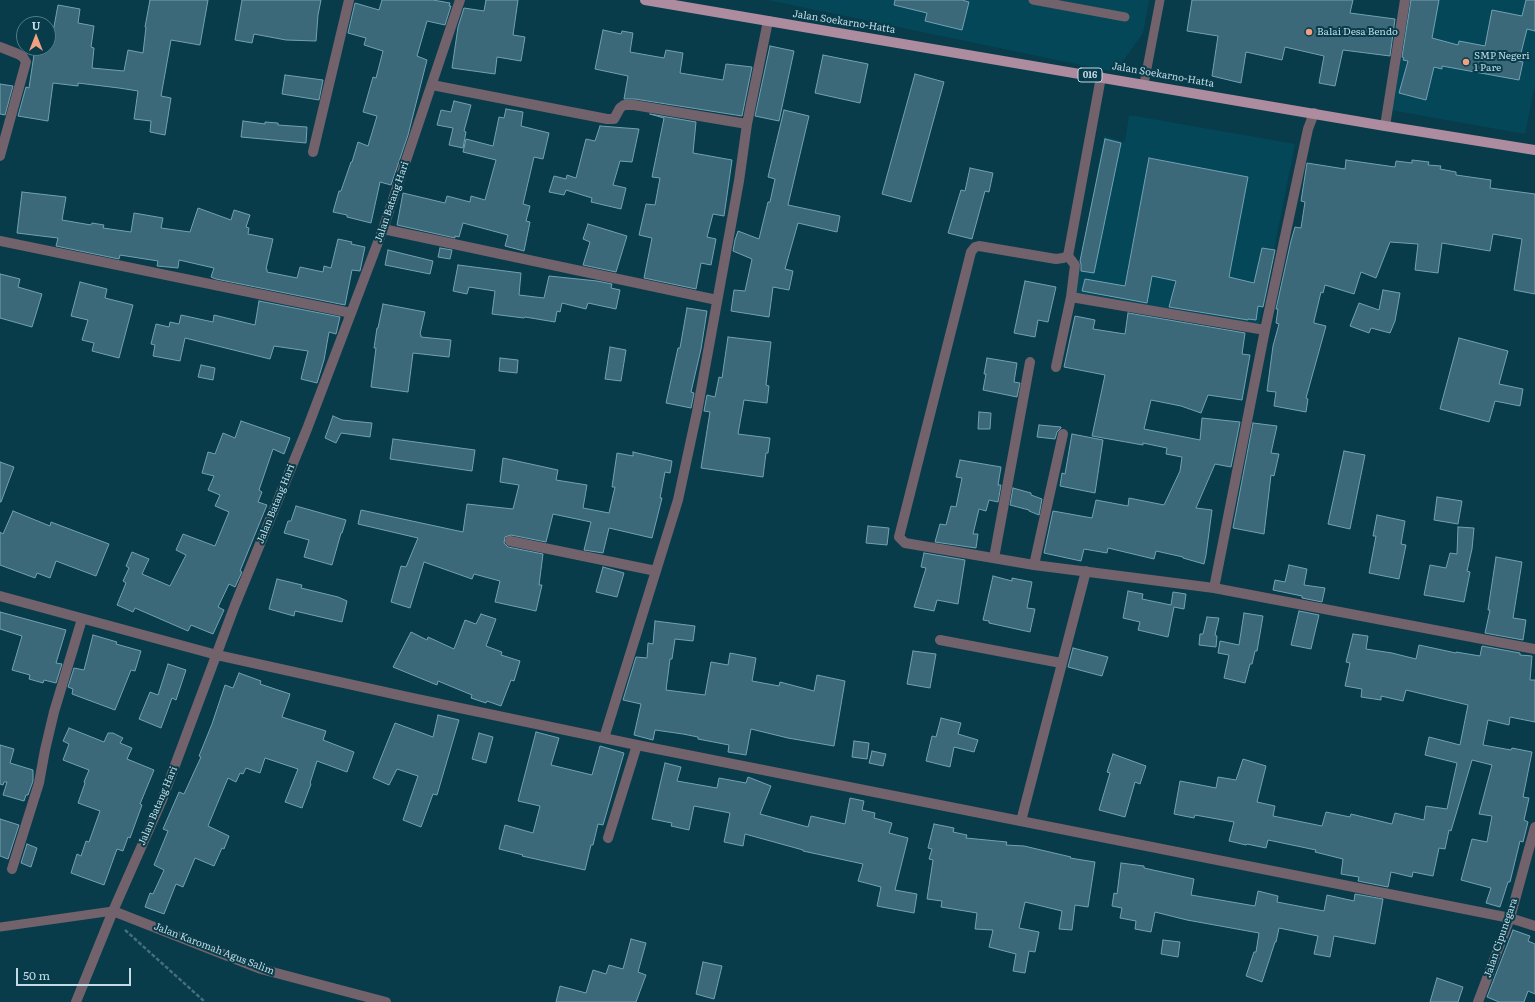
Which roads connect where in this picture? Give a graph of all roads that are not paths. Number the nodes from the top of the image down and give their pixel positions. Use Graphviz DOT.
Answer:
graph roads {
  1 [pos="349,0"];
  2 [pos="460,0"];
  3 [pos="645,0"];
  4 [pos="1033,0"];
  5 [pos="1160,0"];
  6 [pos="1405,0"];
  7 [pos="1125,16"];
  8 [pos="768,21"];
  9 [pos="0,47"];
  10 [pos="1101,77"];
  11 [pos="1144,84"];
  12 [pos="432,85"];
  13 [pos="1314,113"];
  14 [pos="747,124"];
  15 [pos="1385,126"];
  16 [pos="1535,150"];
  17 [pos="313,152"];
  18 [pos="0,156"];
  19 [pos="383,229"];
  20 [pos="0,241"];
  21 [pos="1068,256"];
  22 [pos="1071,297"];
  23 [pos="717,300"];
  24 [pos="351,313"];
  25 [pos="1265,330"];
  26 [pos="1030,362"];
  27 [pos="1056,367"];
  28 [pos="1063,434"];
  29 [pos="510,541"];
  30 [pos="994,558"];
  31 [pos="1034,564"];
  32 [pos="656,571"];
  33 [pos="1086,571"];
  34 [pos="1214,588"];
  35 [pos="0,596"];
  36 [pos="82,619"];
  37 [pos="940,640"];
  38 [pos="1535,649"];
  39 [pos="217,655"];
  40 [pos="1061,663"];
  41 [pos="604,738"];
  42 [pos="637,745"];
  43 [pos="1021,821"];
  44 [pos="1535,826"];
  45 [pos="608,838"];
  46 [pos="12,869"];
  47 [pos="112,914"];
  48 [pos="1510,918"];
  49 [pos="1535,926"];
  50 [pos="0,927"];
  51 [pos="76,1002"];
  52 [pos="386,1002"];
  53 [pos="1478,1002"];
  1 -- 17 [label="street"];
  2 -- 12 [label="street, Jalan Batang Hari"];
  3 -- 8 [label="main road, Jalan Soekarno-Hatta / 016"];
  4 -- 7 [label="lane"];
  5 -- 11 [label="lane"];
  6 -- 15 [label="street"];
  8 -- 10 [label="main road, Jalan Soekarno-Hatta / 016"];
  8 -- 14 [label="street"];
  9 -- 18 [label="street"];
  10 -- 11 [label="main road, Jalan Soekarno-Hatta / 016"];
  10 -- 21 [label="street"];
  11 -- 13 [label="main road, Jalan Soekarno-Hatta / 016"];
  12 -- 14 [label="street"];
  12 -- 19 [label="street, Jalan Batang Hari"];
  13 -- 15 [label="main road, Jalan Soekarno-Hatta / 016"];
  13 -- 25 [label="street"];
  14 -- 23 [label="street"];
  15 -- 16 [label="main road, Jalan Soekarno-Hatta / 016"];
  19 -- 23 [label="street"];
  19 -- 24 [label="street, Jalan Batang Hari"];
  20 -- 24 [label="street"];
  21 -- 22 [label="street"];
  21 -- 30 [label="street"];
  22 -- 25 [label="street"];
  22 -- 27 [label="street"];
  23 -- 32 [label="street"];
  24 -- 39 [label="street, Jalan Batang Hari"];
  25 -- 34 [label="street"];
  26 -- 30 [label="street"];
  28 -- 31 [label="street"];
  29 -- 32 [label="street"];
  30 -- 31 [label="street"];
  31 -- 33 [label="street"];
  32 -- 41 [label="street"];
  33 -- 34 [label="street"];
  33 -- 40 [label="street"];
  34 -- 38 [label="street"];
  35 -- 36 [label="street"];
  36 -- 39 [label="street"];
  36 -- 46 [label="street"];
  37 -- 40 [label="street"];
  39 -- 41 [label="street"];
  39 -- 47 [label="street, Jalan Batang Hari"];
  40 -- 43 [label="street"];
  41 -- 42 [label="street"];
  42 -- 43 [label="street"];
  42 -- 45 [label="street"];
  43 -- 48 [label="street"];
  44 -- 48 [label="street, Jalan Cipunegara"];
  47 -- 50 [label="lane"];
  47 -- 51 [label="street, Jalan Batang Hari"];
  47 -- 52 [label="street, Jalan Karomah Agus Salim"];
  48 -- 49 [label="street"];
  48 -- 53 [label="street, Jalan Cipunegara"];
}
